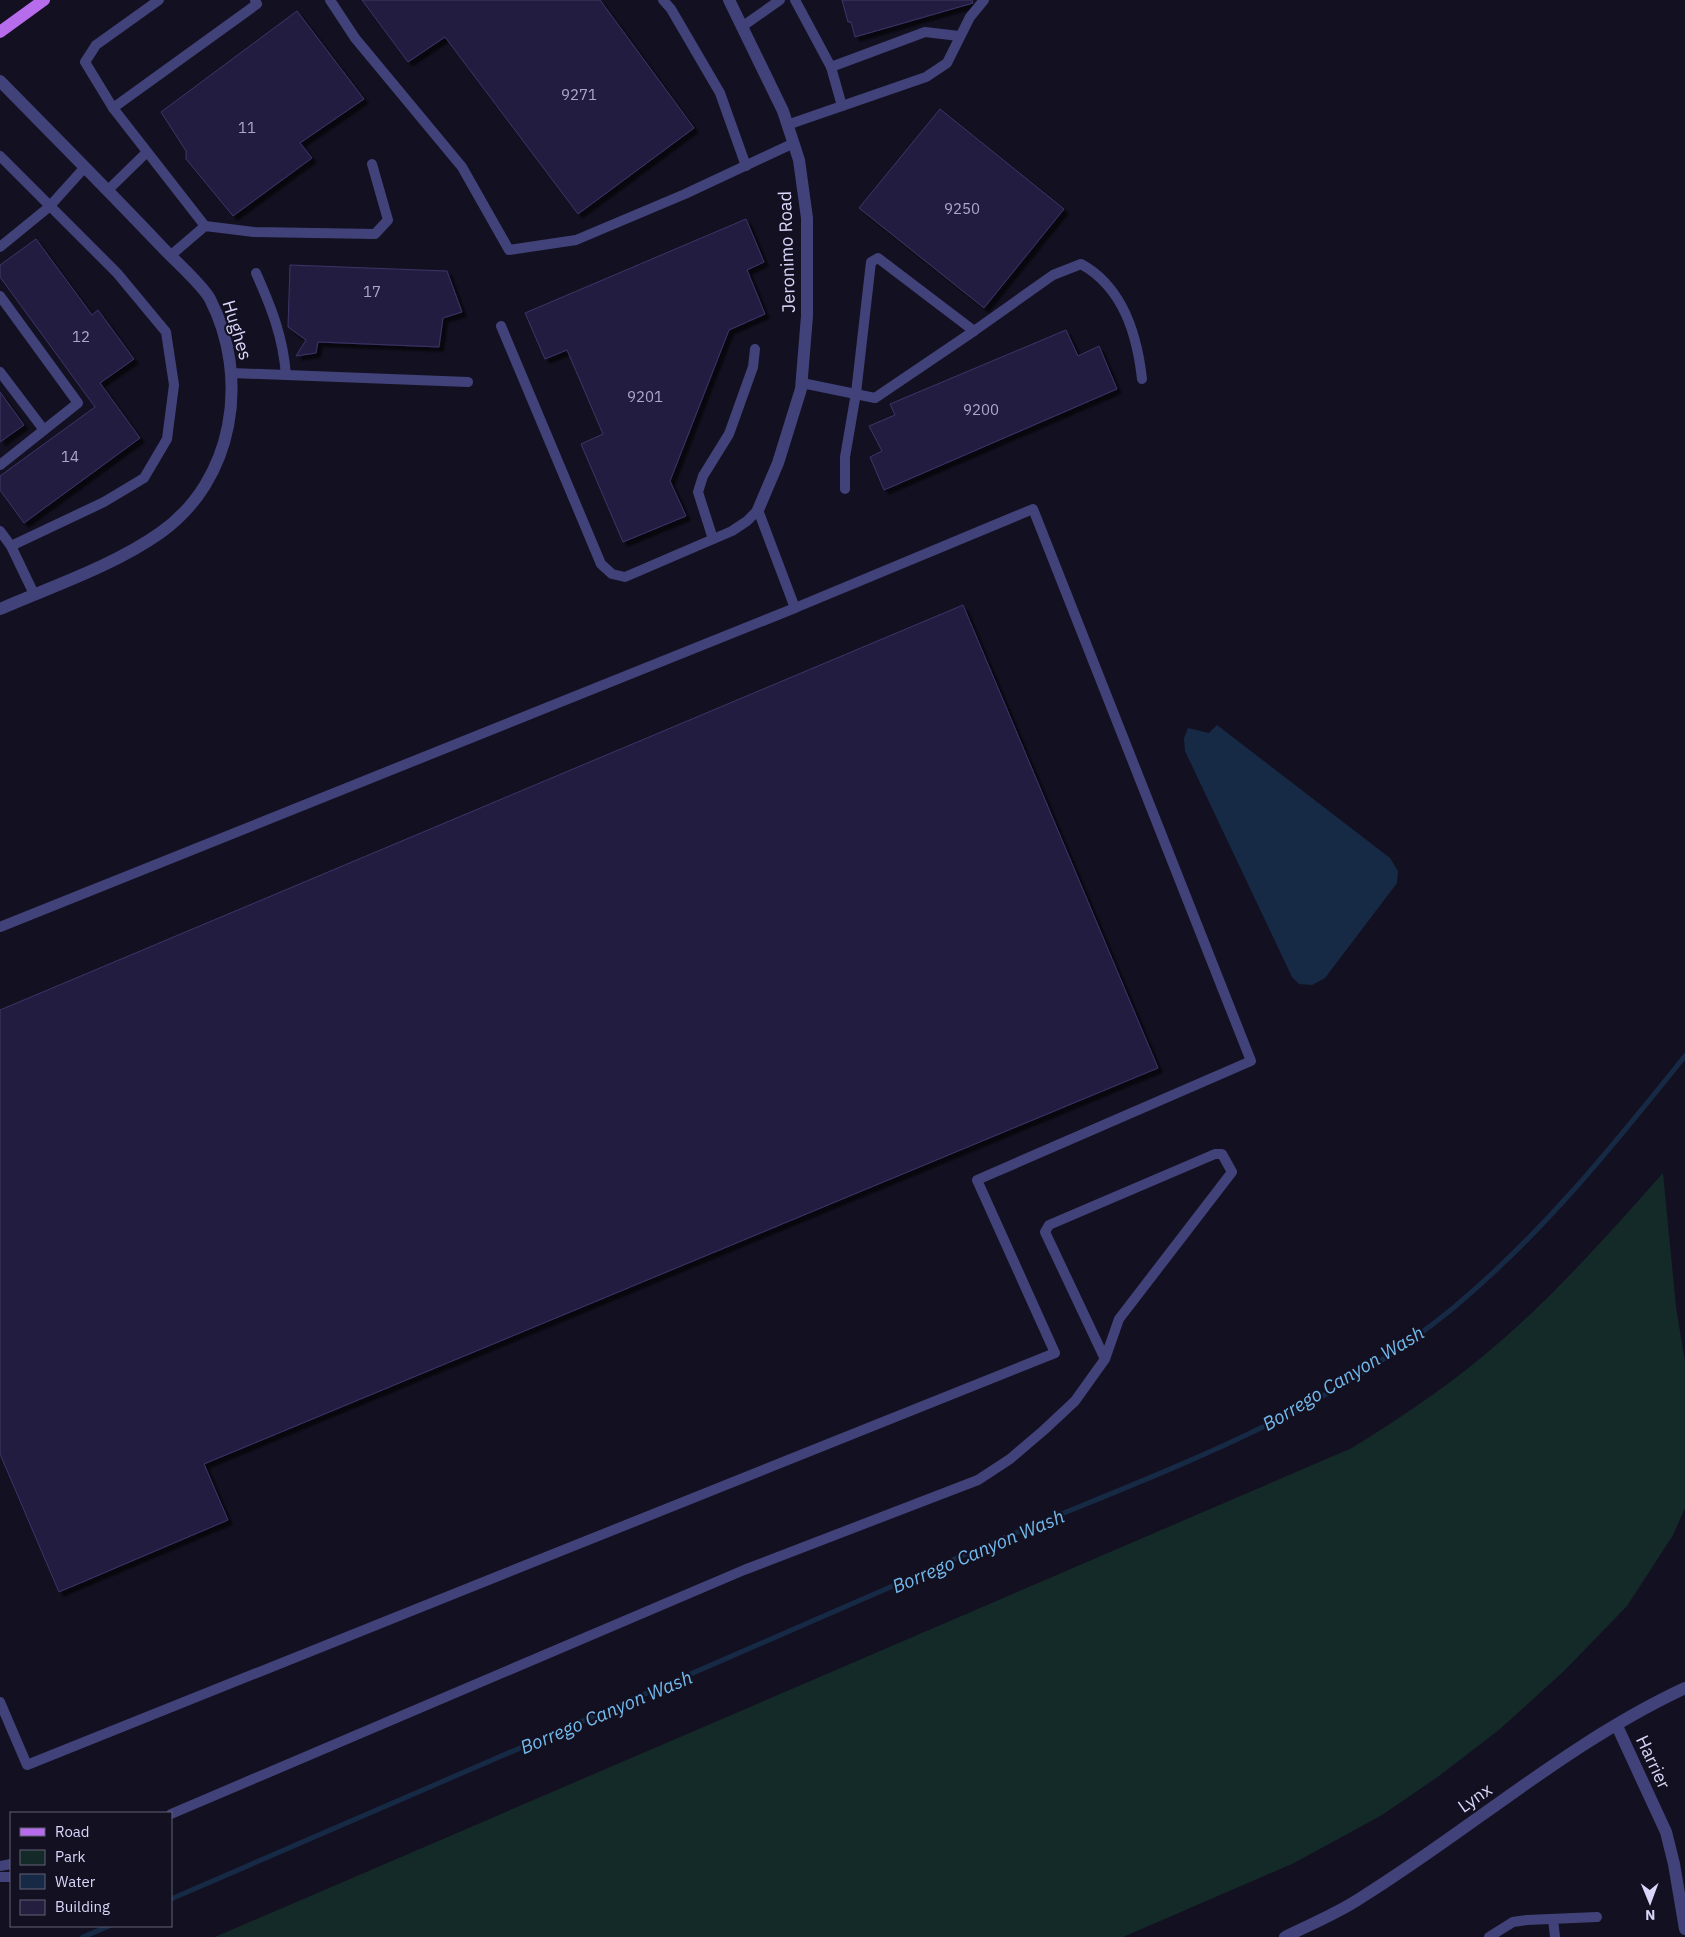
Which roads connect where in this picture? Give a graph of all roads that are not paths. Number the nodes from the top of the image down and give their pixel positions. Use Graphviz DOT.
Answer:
graph roads {
  1 [pos="44,0"];
  2 [pos="159,0"];
  3 [pos="255,0"];
  4 [pos="330,0"];
  5 [pos="663,0"];
  6 [pos="729,0"];
  7 [pos="780,0"];
  8 [pos="795,0"];
  9 [pos="984,0"];
  10 [pos="743,26"];
  11 [pos="0,32"];
  12 [pos="959,36"];
  13 [pos="831,67"];
  14 [pos="0,81"];
  15 [pos="842,106"];
  16 [pos="113,108"];
  17 [pos="787,125"];
  18 [pos="794,143"];
  19 [pos="146,153"];
  20 [pos="0,156"];
  21 [pos="372,164"];
  22 [pos="746,166"];
  23 [pos="85,167"];
  24 [pos="108,190"];
  25 [pos="49,207"];
  26 [pos="205,226"];
  27 [pos="0,247"];
  28 [pos="170,256"];
  29 [pos="256,273"];
  30 [pos="0,296"];
  31 [pos="500,326"];
  32 [pos="974,331"];
  33 [pos="755,349"];
  34 [pos="0,372"];
  35 [pos="232,374"];
  36 [pos="286,375"];
  37 [pos="1142,379"];
  38 [pos="468,382"];
  39 [pos="802,383"];
  40 [pos="856,394"];
  41 [pos="44,430"];
  42 [pos="0,465"];
  43 [pos="845,489"];
  44 [pos="758,510"];
  45 [pos="0,531"];
  46 [pos="713,539"];
  47 [pos="12,546"];
  48 [pos="34,594"];
  49 [pos="795,608"];
  50 [pos="0,609"];
  51 [pos="0,927"];
  52 [pos="1105,1359"];
  53 [pos="1685,1688"];
  54 [pos="0,1702"];
  55 [pos="1617,1726"];
  56 [pos="172,1814"];
  57 [pos="1597,1917"];
  58 [pos="1553,1919"];
  59 [pos="1685,1929"];
  60 [pos="1285,1937"];
  61 [pos="1488,1937"];
  62 [pos="1555,1937"];
  1 -- 11 [label="main road"];
  2 -- 16 [label="lane"];
  3 -- 16 [label="lane"];
  4 -- 22 [label="lane"];
  5 -- 22 [label="lane"];
  6 -- 10 [label="street, Jeronimo Road"];
  7 -- 10 [label="lane"];
  8 -- 13 [label="lane"];
  9 -- 12 [label="lane"];
  10 -- 17 [label="street, Jeronimo Road"];
  12 -- 13 [label="lane"];
  12 -- 15 [label="lane"];
  13 -- 15 [label="lane"];
  14 -- 23 [label="street, Hughes"];
  15 -- 17 [label="lane"];
  16 -- 19 [label="lane"];
  17 -- 18 [label="street, Jeronimo Road"];
  18 -- 22 [label="lane"];
  18 -- 39 [label="street, Jeronimo Road"];
  19 -- 24 [label="lane"];
  19 -- 26 [label="lane"];
  20 -- 25 [label="lane"];
  21 -- 26 [label="lane"];
  23 -- 24 [label="street, Hughes"];
  23 -- 25 [label="lane"];
  24 -- 28 [label="street, Hughes"];
  25 -- 27 [label="lane"];
  25 -- 47 [label="lane"];
  26 -- 28 [label="lane"];
  28 -- 35 [label="street, Hughes"];
  29 -- 36 [label="lane"];
  30 -- 41 [label="lane"];
  31 -- 46 [label="lane"];
  32 -- 37 [label="lane"];
  32 -- 40 [label="lane"];
  32 -- 40 [label="lane"];
  33 -- 46 [label="lane"];
  34 -- 41 [label="lane"];
  35 -- 36 [label="lane"];
  35 -- 48 [label="street, Hughes"];
  36 -- 38 [label="lane"];
  39 -- 40 [label="lane"];
  39 -- 44 [label="street, Jeronimo Road"];
  40 -- 43 [label="lane"];
  41 -- 42 [label="lane"];
  44 -- 46 [label="lane"];
  44 -- 49 [label="lane"];
  45 -- 47 [label="lane"];
  47 -- 48 [label="lane"];
  48 -- 50 [label="street, Hughes"];
  49 -- 51 [label="lane"];
  49 -- 54 [label="lane"];
  52 -- 52 [label="lane"];
  52 -- 56 [label="lane"];
  53 -- 55 [label="street, Lynx"];
  55 -- 59 [label="street, Harrier"];
  55 -- 60 [label="street, Lynx"];
  57 -- 58 [label="lane"];
  58 -- 61 [label="lane"];
  58 -- 62 [label="lane"];
}
